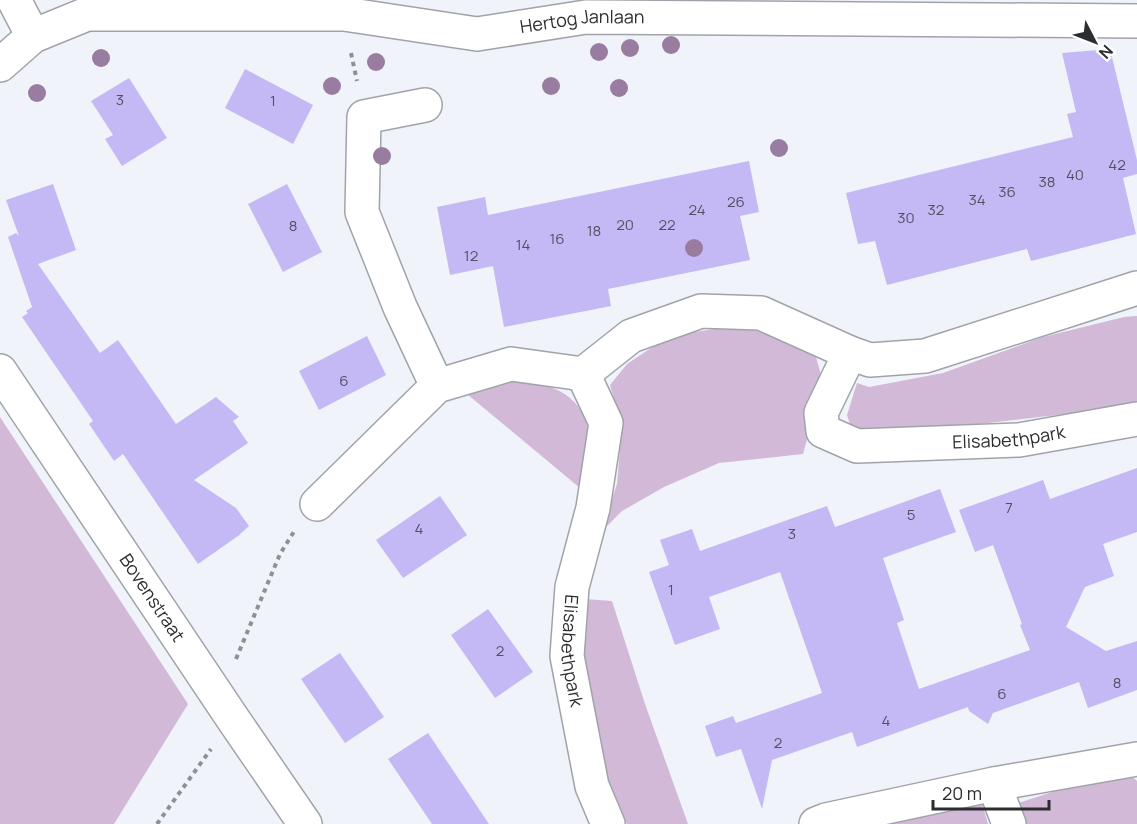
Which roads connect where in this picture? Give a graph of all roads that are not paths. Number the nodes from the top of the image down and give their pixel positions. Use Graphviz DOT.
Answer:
graph roads {
  1 [pos="14,0"];
  2 [pos="584,8"];
  3 [pos="1137,21"];
  4 [pos="33,36"];
  5 [pos="0,65"];
  6 [pos="426,105"];
  7 [pos="1137,288"];
  8 [pos="850,353"];
  9 [pos="0,371"];
  10 [pos="583,374"];
  11 [pos="438,386"];
  12 [pos="1137,418"];
  13 [pos="317,504"];
  14 [pos="1137,759"];
  15 [pos="994,784"];
  16 [pos="305,824"];
  17 [pos="608,824"];
  18 [pos="816,824"];
  19 [pos="1009,824"];
  1 -- 4 [label="street"];
  2 -- 3 [label="street, Hertog Janlaan"];
  2 -- 4 [label="street, Hertog Janlaan"];
  4 -- 5 [label="street"];
  6 -- 11 [label="street"];
  7 -- 8 [label="street"];
  8 -- 10 [label="street"];
  8 -- 12 [label="street, Elisabethpark"];
  9 -- 16 [label="street, Bovenstraat"];
  10 -- 11 [label="street"];
  10 -- 17 [label="street, Elisabethpark"];
  11 -- 13 [label="street"];
  14 -- 15 [label="street"];
  15 -- 18 [label="street"];
  15 -- 19 [label="street"];
}
